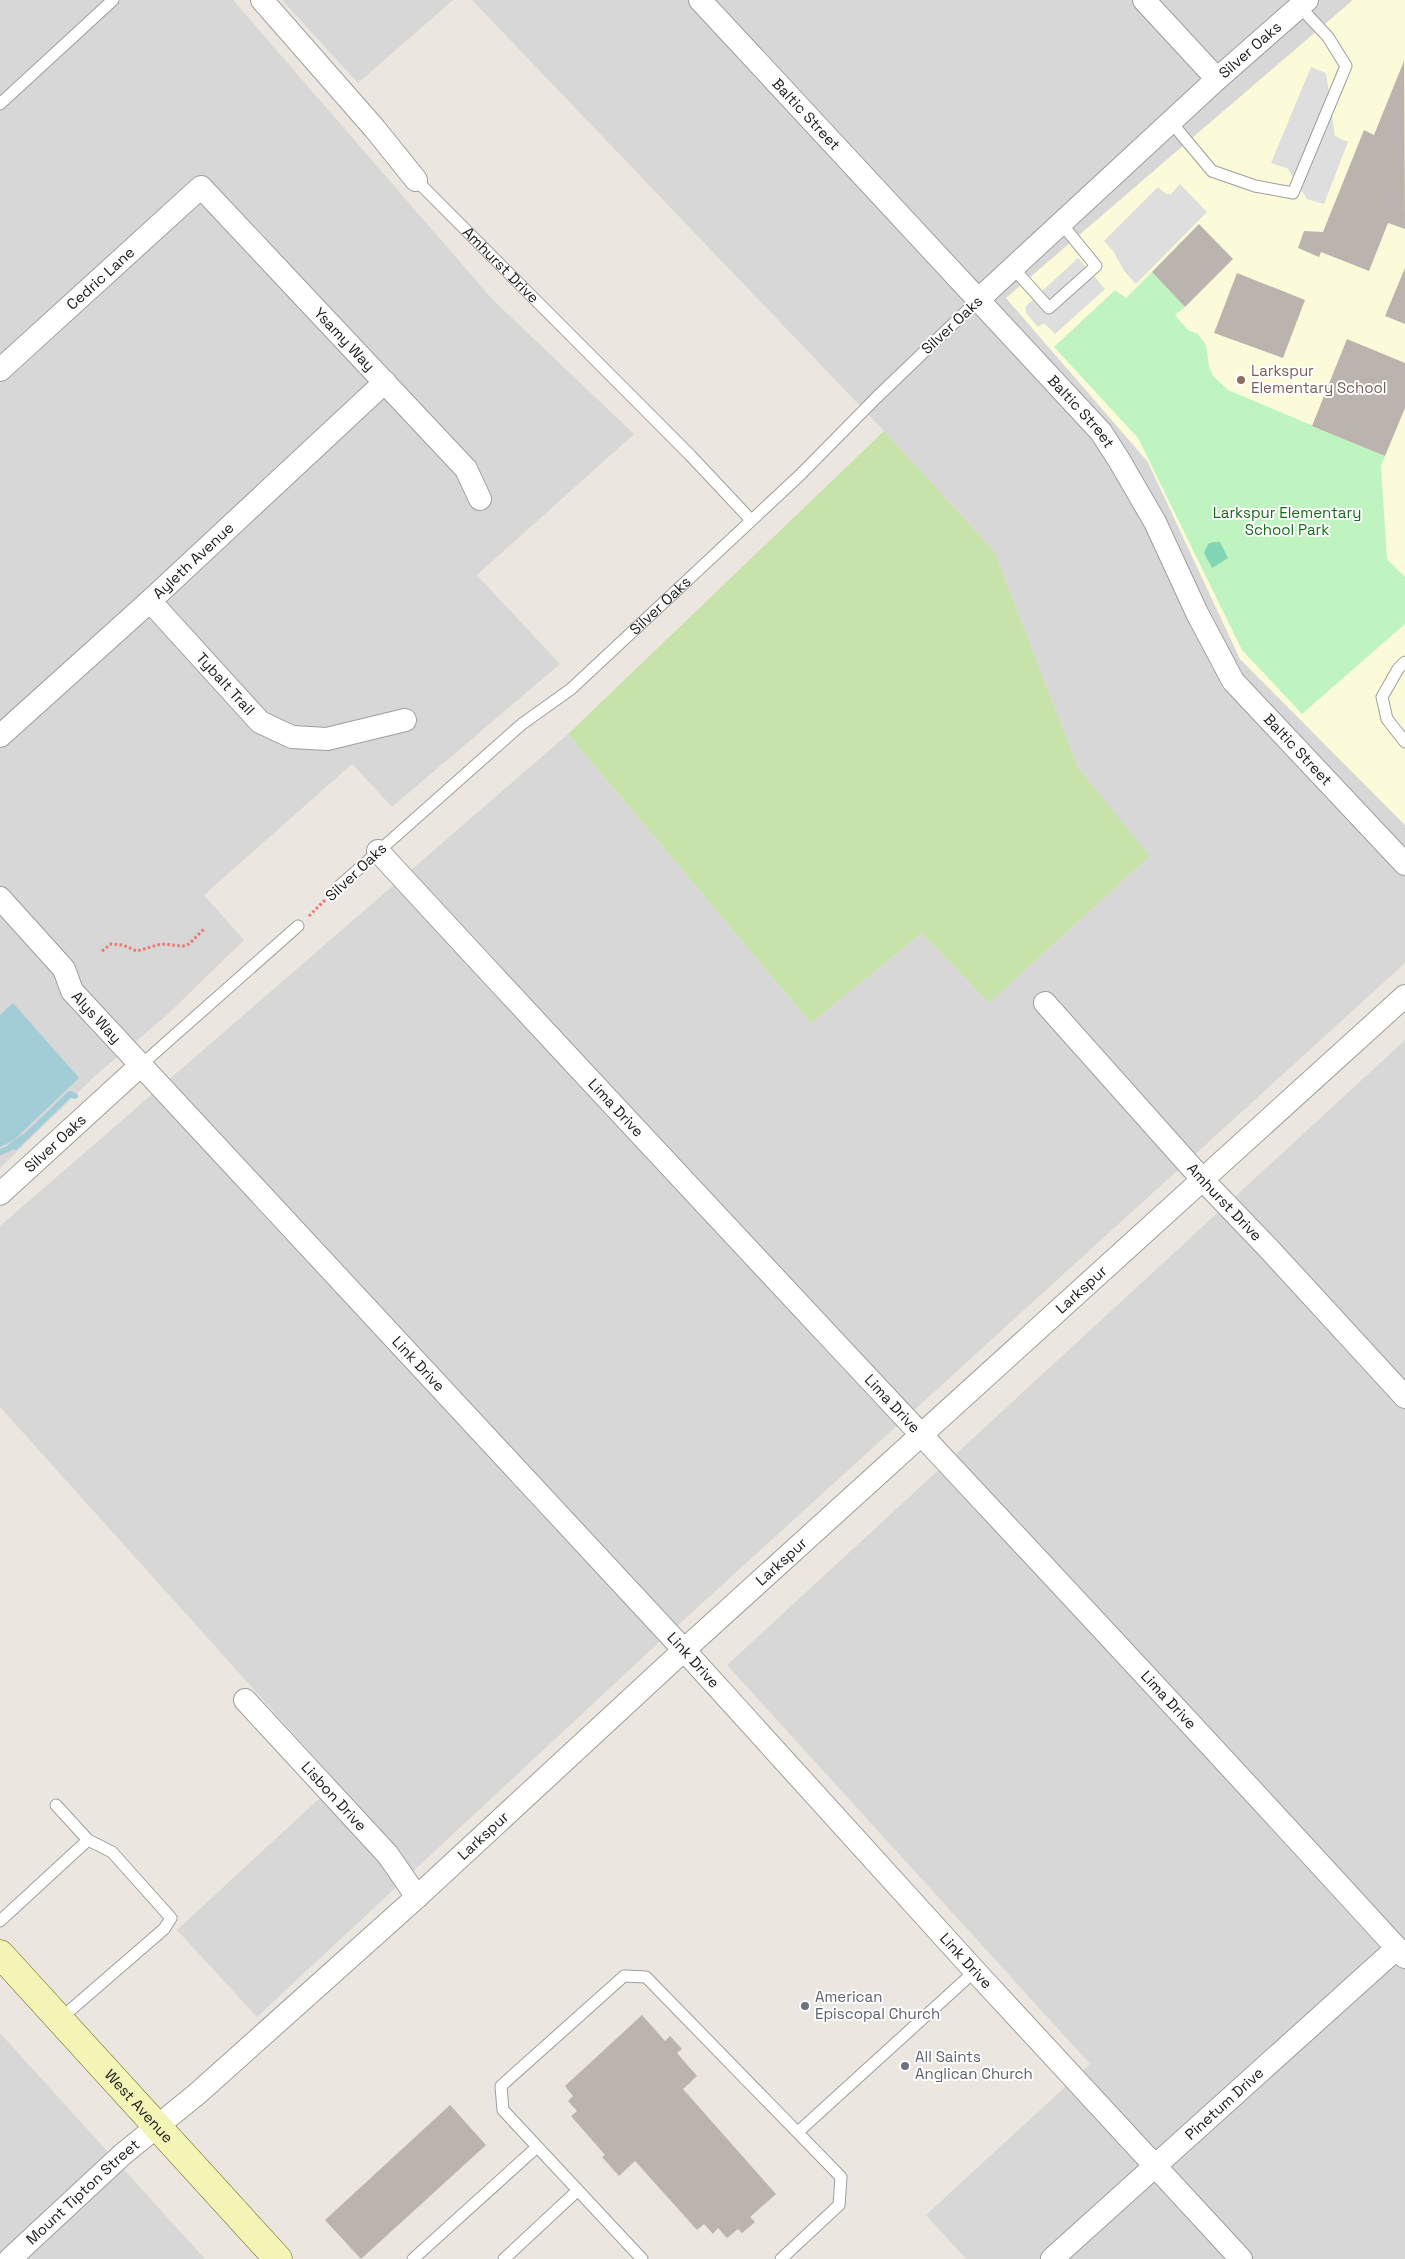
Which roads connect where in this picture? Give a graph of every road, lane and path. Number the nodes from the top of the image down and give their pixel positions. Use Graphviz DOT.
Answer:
graph roads {
  1 [pos="113,0"];
  2 [pos="262,0"];
  3 [pos="700,0"];
  4 [pos="1144,0"];
  5 [pos="1303,3"];
  6 [pos="1217,79"];
  7 [pos="0,104"];
  8 [pos="1171,122"];
  9 [pos="416,180"];
  10 [pos="201,187"];
  11 [pos="1061,223"];
  12 [pos="1014,269"];
  13 [pos="977,301"];
  14 [pos="0,370"];
  15 [pos="385,382"];
  16 [pos="480,499"];
  17 [pos="751,520"];
  18 [pos="150,601"];
  19 [pos="1405,662"];
  20 [pos="405,720"];
  21 [pos="0,736"];
  22 [pos="1405,742"];
  23 [pos="378,851"];
  24 [pos="1405,864"];
  25 [pos="336,889"];
  26 [pos="0,898"];
  27 [pos="298,926"];
  28 [pos="204,929"];
  29 [pos="102,951"];
  30 [pos="1405,996"];
  31 [pos="1045,1003"];
  32 [pos="141,1065"];
  33 [pos="1202,1179"];
  34 [pos="0,1194"];
  35 [pos="1405,1397"];
  36 [pos="923,1434"];
  37 [pos="684,1650"];
  38 [pos="245,1700"];
  39 [pos="56,1805"];
  40 [pos="88,1840"];
  41 [pos="417,1897"];
  42 [pos="0,1921"];
  43 [pos="1401,1953"];
  44 [pos="0,1954"];
  45 [pos="974,1971"];
  46 [pos="60,2018"];
  47 [pos="158,2126"];
  48 [pos="798,2132"];
  49 [pos="537,2147"];
  50 [pos="1155,2165"];
  51 [pos="577,2191"];
  52 [pos="10,2259"];
  53 [pos="278,2259"];
  54 [pos="414,2259"];
  55 [pos="504,2259"];
  56 [pos="642,2259"];
  57 [pos="781,2259"];
  58 [pos="1052,2259"];
  59 [pos="1241,2259"];
  1 -- 7 [label="lane"];
  2 -- 9 [label="street, Amhurst Drive"];
  3 -- 13 [label="street, Baltic Street"];
  4 -- 6 [label="street"];
  5 -- 6 [label="street, Silver Oaks"];
  5 -- 8 [label="lane"];
  6 -- 8 [label="street, Silver Oaks"];
  8 -- 11 [label="street, Silver Oaks"];
  9 -- 17 [label="lane, Amhurst Drive"];
  10 -- 14 [label="street, Cedric Lane"];
  10 -- 15 [label="street, Ysamy Way"];
  11 -- 12 [label="street, Silver Oaks"];
  11 -- 12 [label="lane"];
  12 -- 13 [label="street, Silver Oaks"];
  13 -- 17 [label="lane, Silver Oaks"];
  13 -- 24 [label="street, Baltic Street"];
  15 -- 16 [label="street, Ysamy Way"];
  15 -- 18 [label="street, Ayleth Avenue"];
  17 -- 23 [label="lane, Silver Oaks"];
  18 -- 20 [label="street, Tybalt Trail"];
  18 -- 21 [label="street, Ayleth Avenue"];
  19 -- 22 [label="lane"];
  23 -- 25 [label="lane, Silver Oaks"];
  23 -- 36 [label="street, Lima Drive"];
  25 -- 27 [label="path, Silver Oaks"];
  26 -- 32 [label="street, Alys Way"];
  27 -- 32 [label="lane, Silver Oaks"];
  28 -- 29 [label="path"];
  30 -- 33 [label="street, Larkspur"];
  31 -- 33 [label="street, Amhurst Drive"];
  32 -- 34 [label="street, Silver Oaks"];
  32 -- 37 [label="street, Link Drive"];
  33 -- 35 [label="street, Amhurst Drive"];
  33 -- 36 [label="street, Larkspur"];
  36 -- 37 [label="street, Larkspur"];
  36 -- 43 [label="street, Lima Drive"];
  37 -- 41 [label="street, Larkspur"];
  37 -- 45 [label="street, Link Drive"];
  38 -- 41 [label="street, Lisbon Drive"];
  39 -- 40 [label="lane"];
  40 -- 42 [label="lane"];
  40 -- 46 [label="lane"];
  41 -- 47 [label="street, Larkspur"];
  43 -- 50 [label="street, Pinetum Drive"];
  44 -- 46 [label="main road, West Avenue"];
  45 -- 48 [label="lane"];
  45 -- 50 [label="street, Link Drive"];
  46 -- 47 [label="main road, West Avenue"];
  47 -- 52 [label="street, Mount Tipton Street"];
  47 -- 53 [label="main road, West Avenue"];
  48 -- 49 [label="lane"];
  48 -- 57 [label="lane"];
  49 -- 51 [label="lane"];
  49 -- 54 [label="lane"];
  50 -- 58 [label="street, Pinetum Drive"];
  50 -- 59 [label="street, Link Drive"];
  51 -- 55 [label="lane"];
  51 -- 56 [label="lane"];
}
